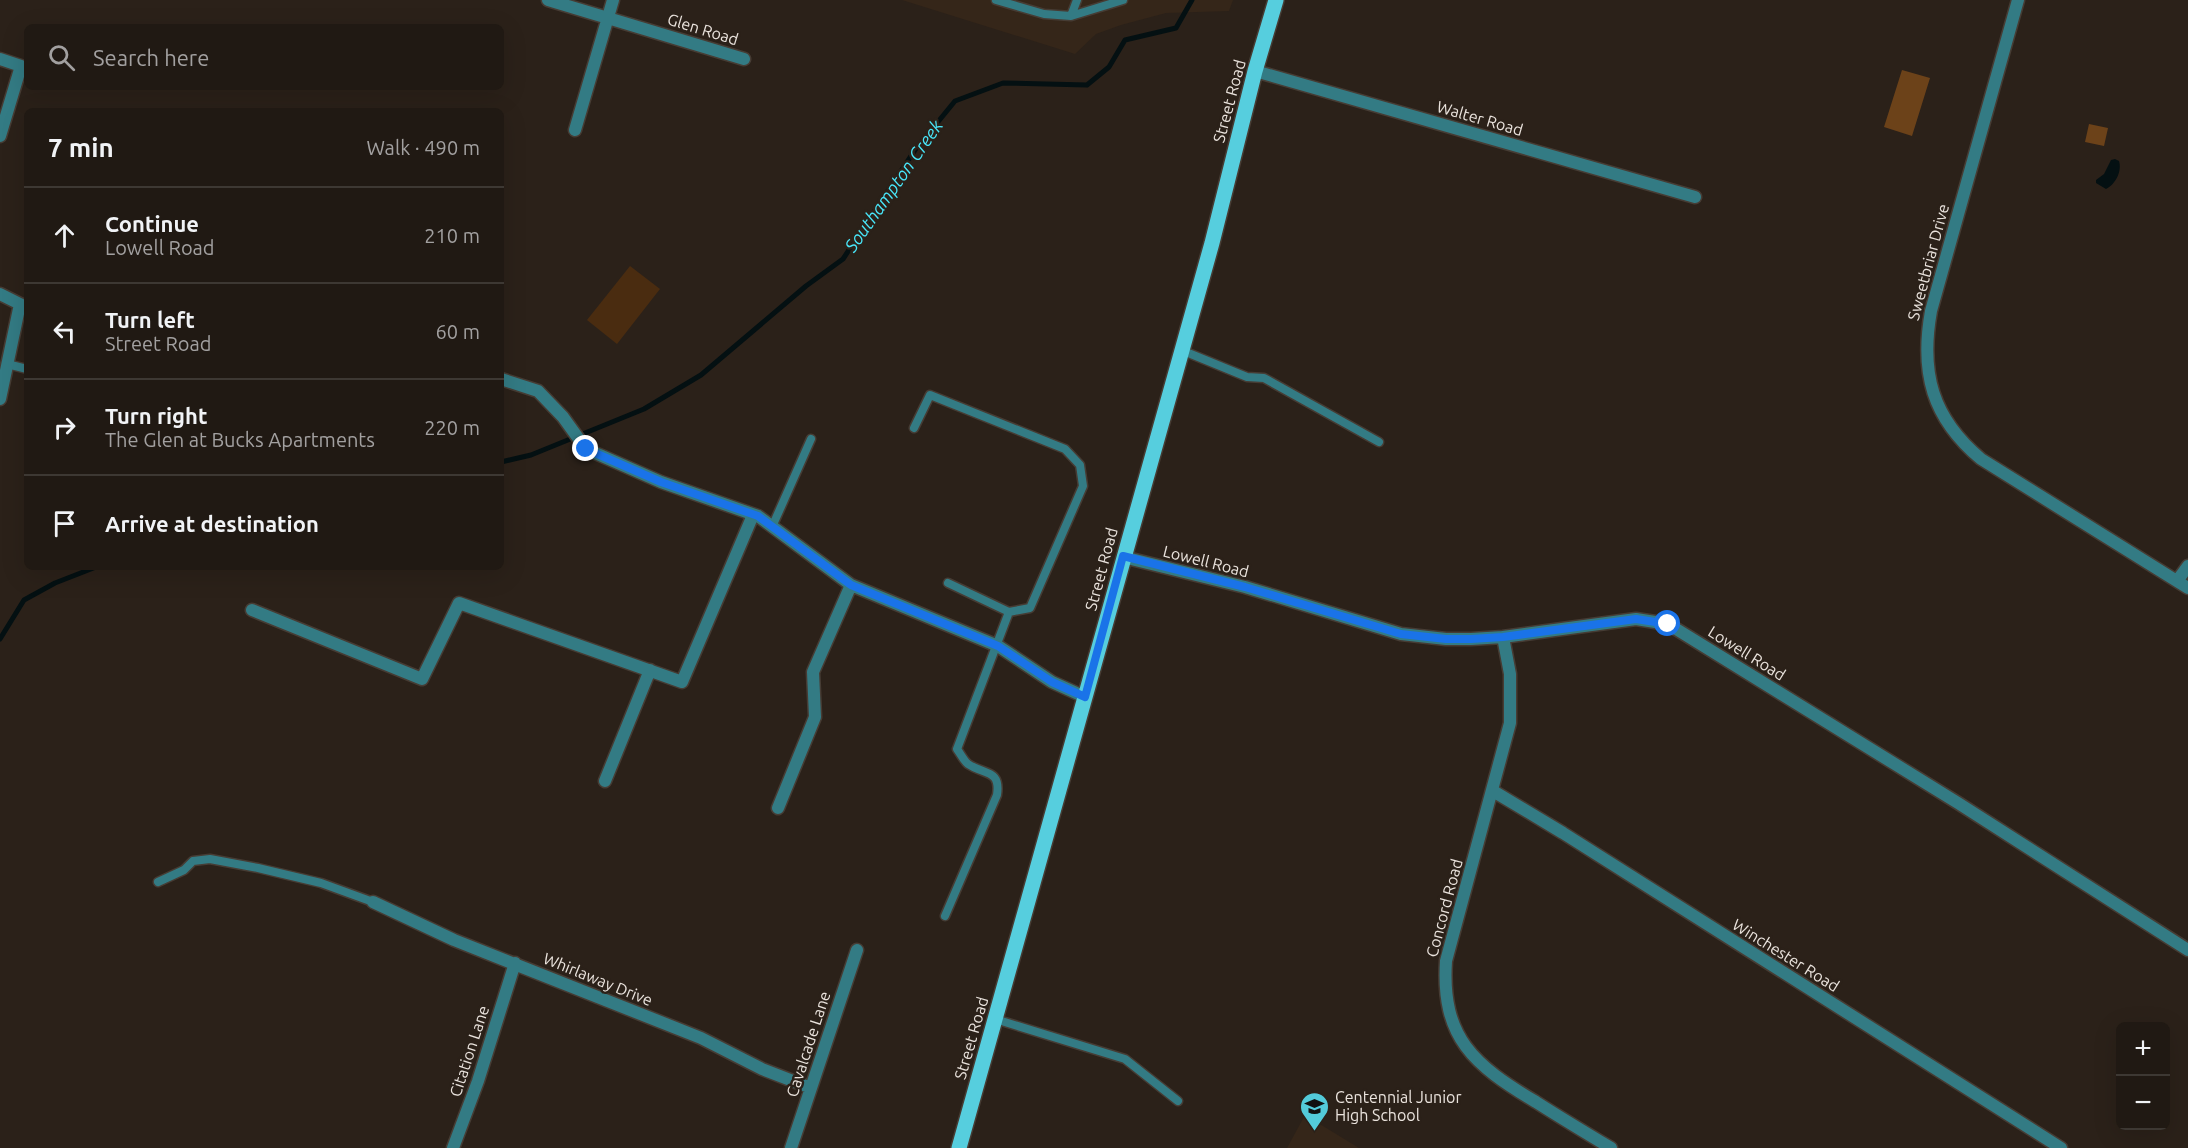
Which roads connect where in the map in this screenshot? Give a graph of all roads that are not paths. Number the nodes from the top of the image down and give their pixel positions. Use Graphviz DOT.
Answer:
graph roads {
  1 [pos="548,0"];
  2 [pos="613,0"];
  3 [pos="996,0"];
  4 [pos="1077,0"];
  5 [pos="1124,0"];
  6 [pos="1276,0"];
  7 [pos="2018,0"];
  8 [pos="1071,16"];
  9 [pos="608,17"];
  10 [pos="0,59"];
  11 [pos="744,59"];
  12 [pos="1255,72"];
  13 [pos="575,130"];
  14 [pos="0,136"];
  15 [pos="1695,197"];
  16 [pos="0,294"];
  17 [pos="23,306"];
  18 [pos="1181,350"];
  19 [pos="7,364"];
  20 [pos="24,368"];
  21 [pos="504,380"];
  22 [pos="0,399"];
  23 [pos="914,428"];
  24 [pos="811,439"];
  25 [pos="1379,442"];
  26 [pos="753,515"];
  27 [pos="771,527"];
  28 [pos="1123,556"];
  29 [pos="2188,566"];
  30 [pos="2177,581"];
  31 [pos="948,583"];
  32 [pos="851,585"];
  33 [pos="2188,588"];
  34 [pos="252,610"];
  35 [pos="1010,612"];
  36 [pos="1503,637"];
  37 [pos="998,646"];
  38 [pos="650,670"];
  39 [pos="1085,697"];
  40 [pos="605,781"];
  41 [pos="1493,791"];
  42 [pos="778,808"];
  43 [pos="158,882"];
  44 [pos="373,902"];
  45 [pos="945,916"];
  46 [pos="857,950"];
  47 [pos="2188,950"];
  48 [pos="515,963"];
  49 [pos="995,1019"];
  50 [pos="811,1088"];
  51 [pos="1178,1101"];
  52 [pos="453,1148"];
  53 [pos="791,1148"];
  54 [pos="959,1148"];
  55 [pos="1611,1148"];
  56 [pos="2061,1148"];
  1 -- 9 [label="street, Glen Road"];
  2 -- 9 [label="street"];
  3 -- 8 [label="lane"];
  4 -- 8 [label="lane"];
  5 -- 8 [label="lane"];
  6 -- 12 [label="main road, Street Road"];
  7 -- 30 [label="street, Sweetbriar Drive"];
  9 -- 11 [label="street, Glen Road"];
  9 -- 13 [label="street"];
  10 -- 14 [label="street"];
  12 -- 15 [label="street, Walter Road"];
  12 -- 18 [label="main road, Street Road"];
  16 -- 17 [label="street"];
  17 -- 19 [label="street"];
  18 -- 25 [label="lane"];
  18 -- 28 [label="main road, Street Road"];
  19 -- 20 [label="lane"];
  19 -- 22 [label="street"];
  21 -- 26 [label="street"];
  23 -- 35 [label="lane"];
  24 -- 27 [label="lane"];
  26 -- 27 [label="street"];
  26 -- 38 [label="street"];
  27 -- 32 [label="street"];
  28 -- 36 [label="street, Lowell Road"];
  28 -- 39 [label="main road, Street Road"];
  29 -- 30 [label="street"];
  30 -- 33 [label="street, Sweetbriar Drive"];
  31 -- 35 [label="lane"];
  32 -- 37 [label="street"];
  32 -- 42 [label="street"];
  34 -- 38 [label="street"];
  35 -- 37 [label="lane"];
  36 -- 41 [label="street, Concord Road"];
  36 -- 47 [label="street, Lowell Road"];
  37 -- 39 [label="street"];
  37 -- 45 [label="lane"];
  38 -- 40 [label="street"];
  39 -- 49 [label="main road, Street Road"];
  41 -- 55 [label="street, Concord Road"];
  41 -- 56 [label="street, Winchester Road"];
  43 -- 44 [label="lane"];
  44 -- 48 [label="street, Whirlaway Drive"];
  46 -- 50 [label="street, Cavalcade Lane"];
  48 -- 50 [label="street, Whirlaway Drive"];
  48 -- 52 [label="street, Citation Lane"];
  49 -- 51 [label="lane"];
  49 -- 54 [label="main road, Street Road"];
  50 -- 53 [label="street, Cavalcade Lane"];
}
